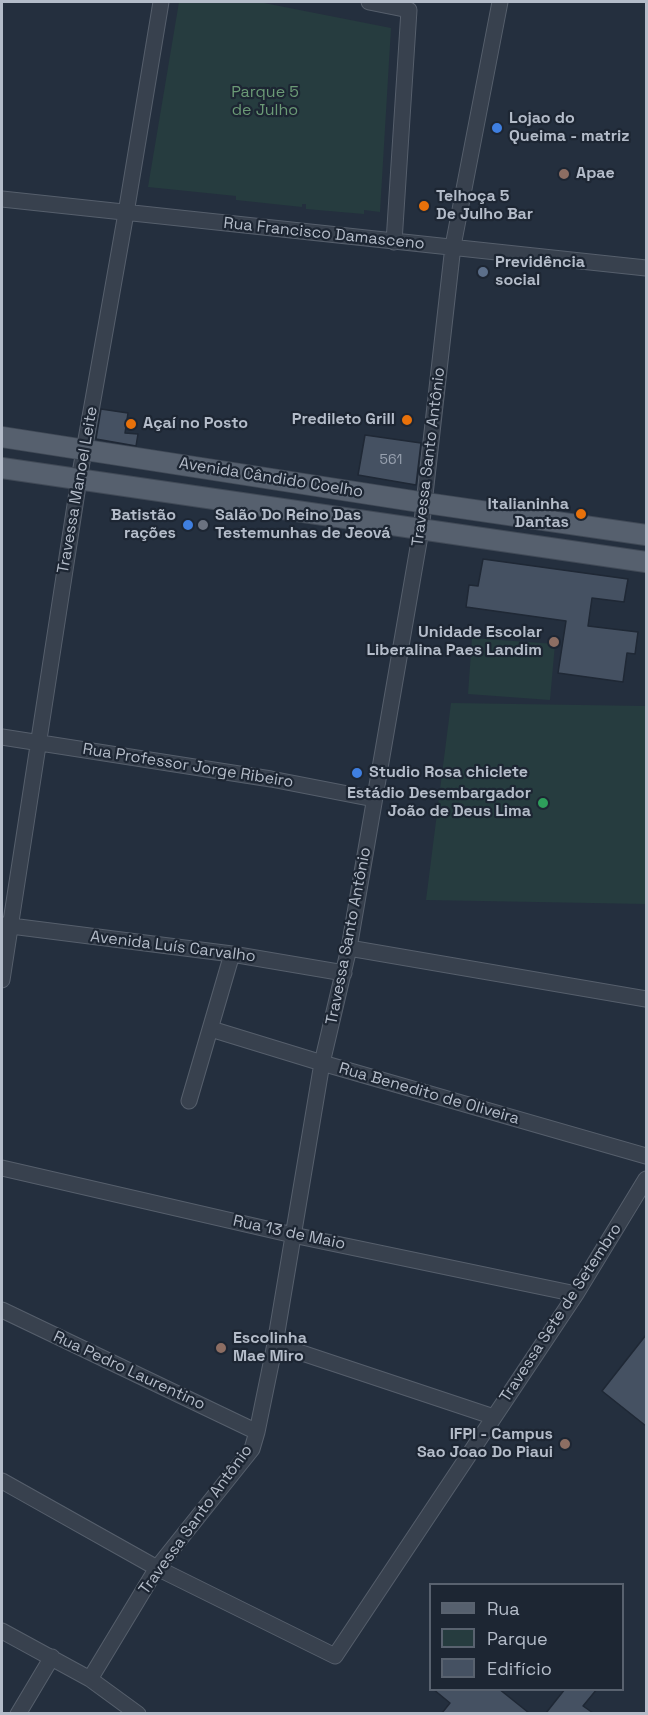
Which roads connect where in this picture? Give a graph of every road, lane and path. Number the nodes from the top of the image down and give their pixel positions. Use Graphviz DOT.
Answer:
graph roads {
  1 [pos="161,2"];
  2 [pos="369,2"];
  3 [pos="500,2"];
  4 [pos="2,200"];
  5 [pos="126,213"];
  6 [pos="394,242"];
  7 [pos="453,246"];
  8 [pos="646,268"];
  9 [pos="2,437"];
  10 [pos="84,449"];
  11 [pos="2,468"];
  12 [pos="79,479"];
  13 [pos="426,503"];
  14 [pos="421,530"];
  15 [pos="646,535"];
  16 [pos="646,562"];
  17 [pos="2,737"];
  18 [pos="37,742"];
  19 [pos="374,799"];
  20 [pos="6,926"];
  21 [pos="350,948"];
  22 [pos="232,954"];
  23 [pos="344,973"];
  24 [pos="2,980"];
  25 [pos="646,999"];
  26 [pos="211,1029"];
  27 [pos="322,1063"];
  28 [pos="189,1101"];
  29 [pos="646,1156"];
  30 [pos="2,1168"];
  31 [pos="646,1179"];
  32 [pos="293,1234"];
  33 [pos="576,1294"];
  34 [pos="2,1310"];
  35 [pos="275,1344"];
  36 [pos="494,1417"];
  37 [pos="257,1432"];
  38 [pos="2,1481"];
  39 [pos="157,1568"];
  40 [pos="2,1631"];
  41 [pos="52,1657"];
  42 [pos="90,1679"];
  43 [pos="18,1713"];
  44 [pos="138,1713"];
  1 -- 5 [label="street, Travessa Manoel Leite"];
  2 -- 6 [label="street"];
  3 -- 7 [label="street, Travessa Santo Antônio"];
  4 -- 5 [label="street, Rua Francisco Damasceno"];
  5 -- 6 [label="street, Rua Francisco Damasceno"];
  5 -- 10 [label="street, Travessa Manoel Leite"];
  6 -- 7 [label="street, Rua Francisco Damasceno"];
  7 -- 8 [label="street, Rua Francisco Damasceno"];
  7 -- 13 [label="street, Travessa Santo Antônio"];
  9 -- 10 [label="main road, Avenida Cândido Coelho"];
  10 -- 12 [label="street, Travessa Manoel Leite"];
  10 -- 13 [label="main road, Avenida Cândido Coelho"];
  11 -- 12 [label="main road, Avenida Cândido Coelho"];
  12 -- 14 [label="main road, Avenida Cândido Coelho"];
  12 -- 18 [label="street, Travessa Manoel Leite"];
  13 -- 14 [label="street, Travessa Santo Antônio"];
  13 -- 15 [label="main road, Avenida Cândido Coelho"];
  14 -- 16 [label="main road, Avenida Cândido Coelho"];
  14 -- 19 [label="street, Travessa Santo Antônio"];
  17 -- 18 [label="street, Rua Professor Jorge Ribeiro"];
  18 -- 19 [label="street, Rua Professor Jorge Ribeiro"];
  18 -- 20 [label="street, Travessa Manoel Leite"];
  19 -- 21 [label="street, Travessa Santo Antônio"];
  20 -- 22 [label="street, Avenida Luís Carvalho"];
  20 -- 24 [label="street, Travessa Manoel Leite"];
  21 -- 23 [label="street, Travessa Santo Antônio"];
  21 -- 25 [label="street"];
  22 -- 23 [label="street, Avenida Luís Carvalho"];
  22 -- 26 [label="street"];
  23 -- 27 [label="street, Travessa Santo Antônio"];
  26 -- 27 [label="street, Rua Benedito de Oliveira"];
  26 -- 28 [label="street"];
  27 -- 29 [label="street, Rua Benedito de Oliveira"];
  27 -- 32 [label="street, Travessa Santo Antônio"];
  30 -- 32 [label="street, Rua 13 de Maio"];
  31 -- 33 [label="street, Travessa Sete de Setembro"];
  32 -- 33 [label="street, Rua 13 de Maio"];
  32 -- 35 [label="street, Travessa Santo Antônio"];
  33 -- 36 [label="street, Travessa Sete de Setembro"];
  34 -- 37 [label="street, Rua Pedro Laurentino"];
  35 -- 36 [label="street"];
  35 -- 37 [label="street, Travessa Santo Antônio"];
  36 -- 39 [label="street, Travessa Sete de Setembro"];
  37 -- 39 [label="street, Travessa Santo Antônio"];
  38 -- 39 [label="street"];
  39 -- 42 [label="street, Travessa Santo Antônio"];
  40 -- 41 [label="street"];
  41 -- 42 [label="street"];
  41 -- 43 [label="street"];
  42 -- 44 [label="street"];
}
